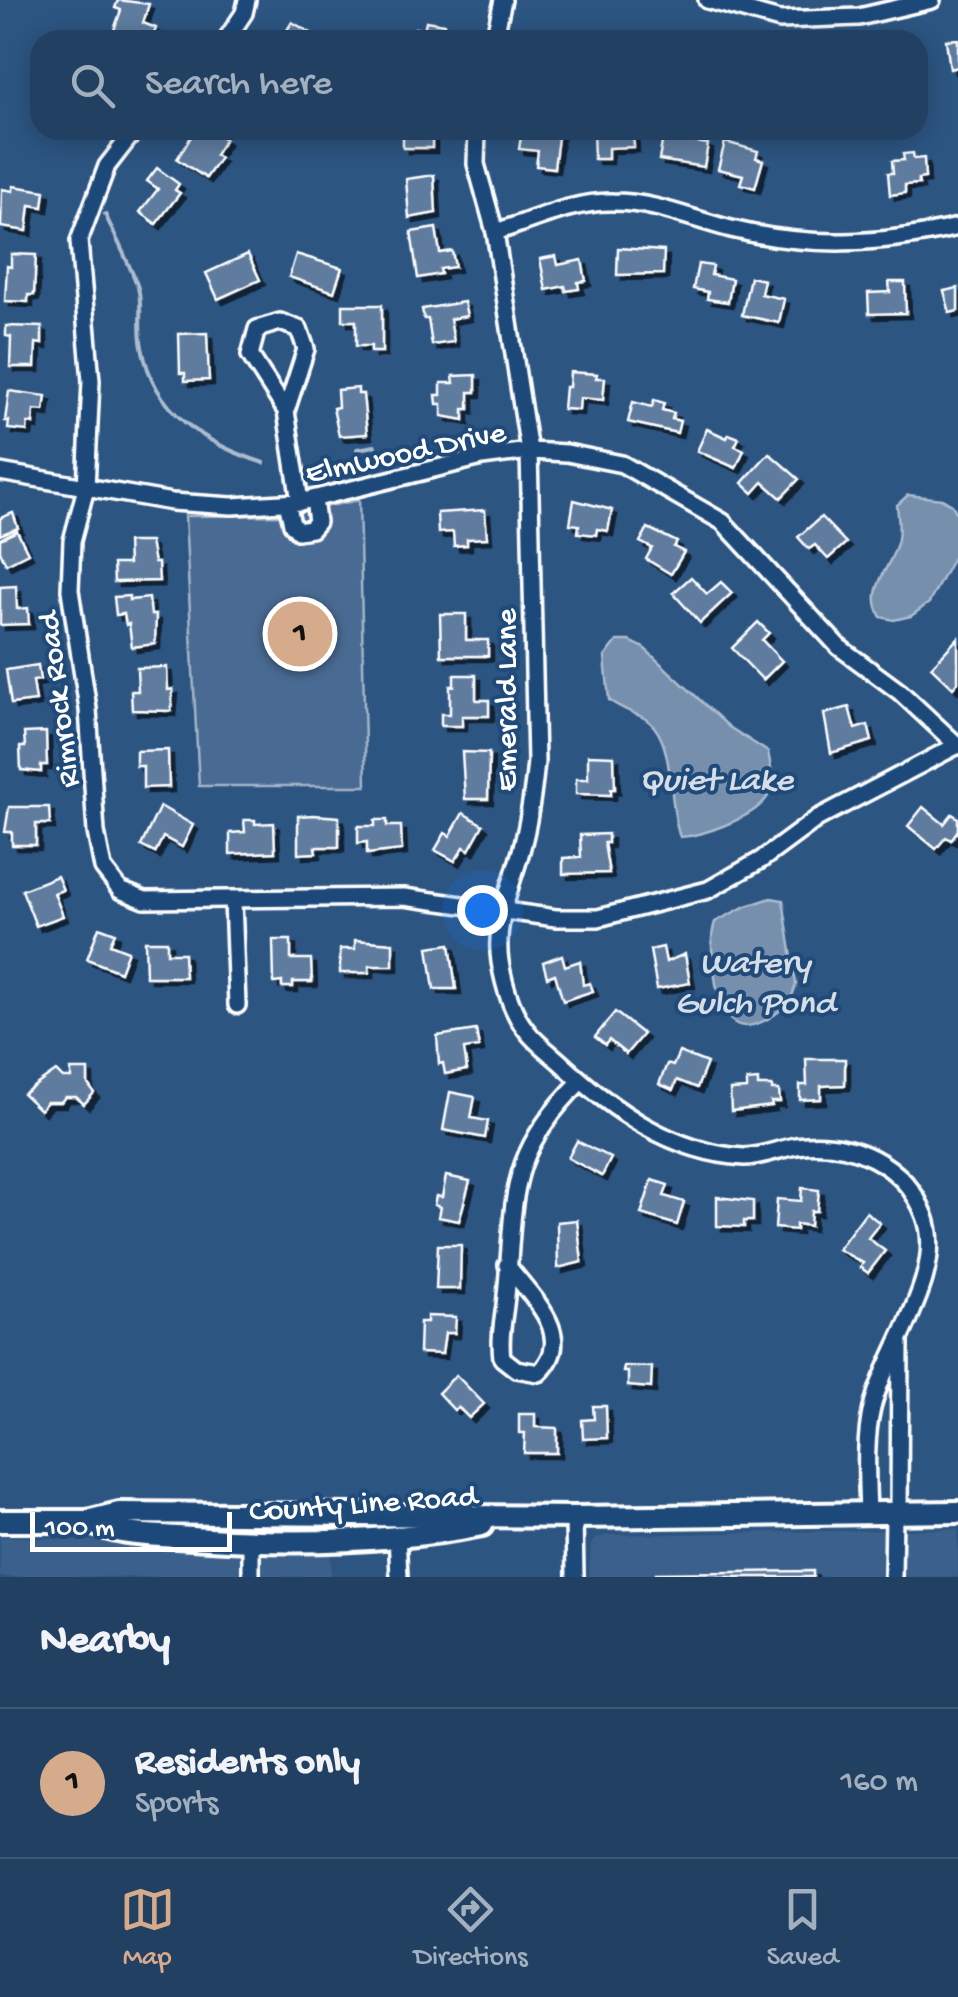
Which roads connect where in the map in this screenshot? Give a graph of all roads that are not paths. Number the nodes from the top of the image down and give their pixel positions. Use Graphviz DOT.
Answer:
graph roads {
  1 [pos="248,0"];
  2 [pos="503,0"];
  3 [pos="707,0"];
  4 [pos="932,0"];
  5 [pos="233,30"];
  6 [pos="496,30"];
  7 [pos="127,140"];
  8 [pos="477,140"];
  9 [pos="958,227"];
  10 [pos="495,232"];
  11 [pos="286,410"];
  12 [pos="529,452"];
  13 [pos="0,472"];
  14 [pos="86,488"];
  15 [pos="302,507"];
  16 [pos="958,745"];
  17 [pos="234,900"];
  18 [pos="502,910"];
  19 [pos="237,1005"];
  20 [pos="581,1081"];
  21 [pos="507,1266"];
  22 [pos="900,1334"];
  23 [pos="958,1512"];
  24 [pos="250,1513"];
  25 [pos="868,1514"];
  26 [pos="896,1514"];
  27 [pos="524,1516"];
  28 [pos="574,1516"];
  29 [pos="0,1521"];
  30 [pos="87,1522"];
  31 [pos="398,1534"];
  32 [pos="251,1540"];
  33 [pos="251,1577"];
  34 [pos="399,1577"];
  35 [pos="575,1577"];
  36 [pos="893,1577"];
  1 -- 5 [label="street"];
  2 -- 6 [label="street"];
  3 -- 4 [label="street"];
  7 -- 14 [label="street, Rimrock Road"];
  8 -- 10 [label="street, Emerald Lane"];
  9 -- 10 [label="street"];
  10 -- 12 [label="street, Emerald Lane"];
  11 -- 11 [label="street"];
  11 -- 15 [label="street"];
  12 -- 15 [label="street, Elmwood Drive"];
  12 -- 16 [label="street, Elmwood Drive"];
  12 -- 18 [label="street, Emerald Lane"];
  13 -- 14 [label="street, Elmwood Drive"];
  14 -- 15 [label="street, Elmwood Drive"];
  14 -- 17 [label="street, Rimrock Road"];
  16 -- 18 [label="street, Rimrock Road"];
  17 -- 18 [label="street, Rimrock Road"];
  17 -- 19 [label="street"];
  18 -- 20 [label="street, Emerald Lane"];
  20 -- 21 [label="street"];
  20 -- 22 [label="street, Emerald Lane"];
  21 -- 21 [label="street"];
  22 -- 25 [label="street, Emerald Lane"];
  22 -- 26 [label="street, Emerald Lane"];
  23 -- 26 [label="main road, County Line Road"];
  24 -- 27 [label="main road, County Line Road"];
  24 -- 30 [label="main road, County Line Road"];
  24 -- 32 [label="main road"];
  25 -- 26 [label="main road, County Line Road"];
  25 -- 28 [label="main road, County Line Road"];
  26 -- 36 [label="street, Emerald Lane"];
  27 -- 28 [label="main road, County Line Road"];
  27 -- 31 [label="main road, County Line Road"];
  28 -- 35 [label="street"];
  29 -- 30 [label="main road, County Line Road"];
  30 -- 32 [label="main road, County Line Road"];
  31 -- 32 [label="main road, County Line Road"];
  31 -- 34 [label="street"];
  32 -- 33 [label="street"];
}
